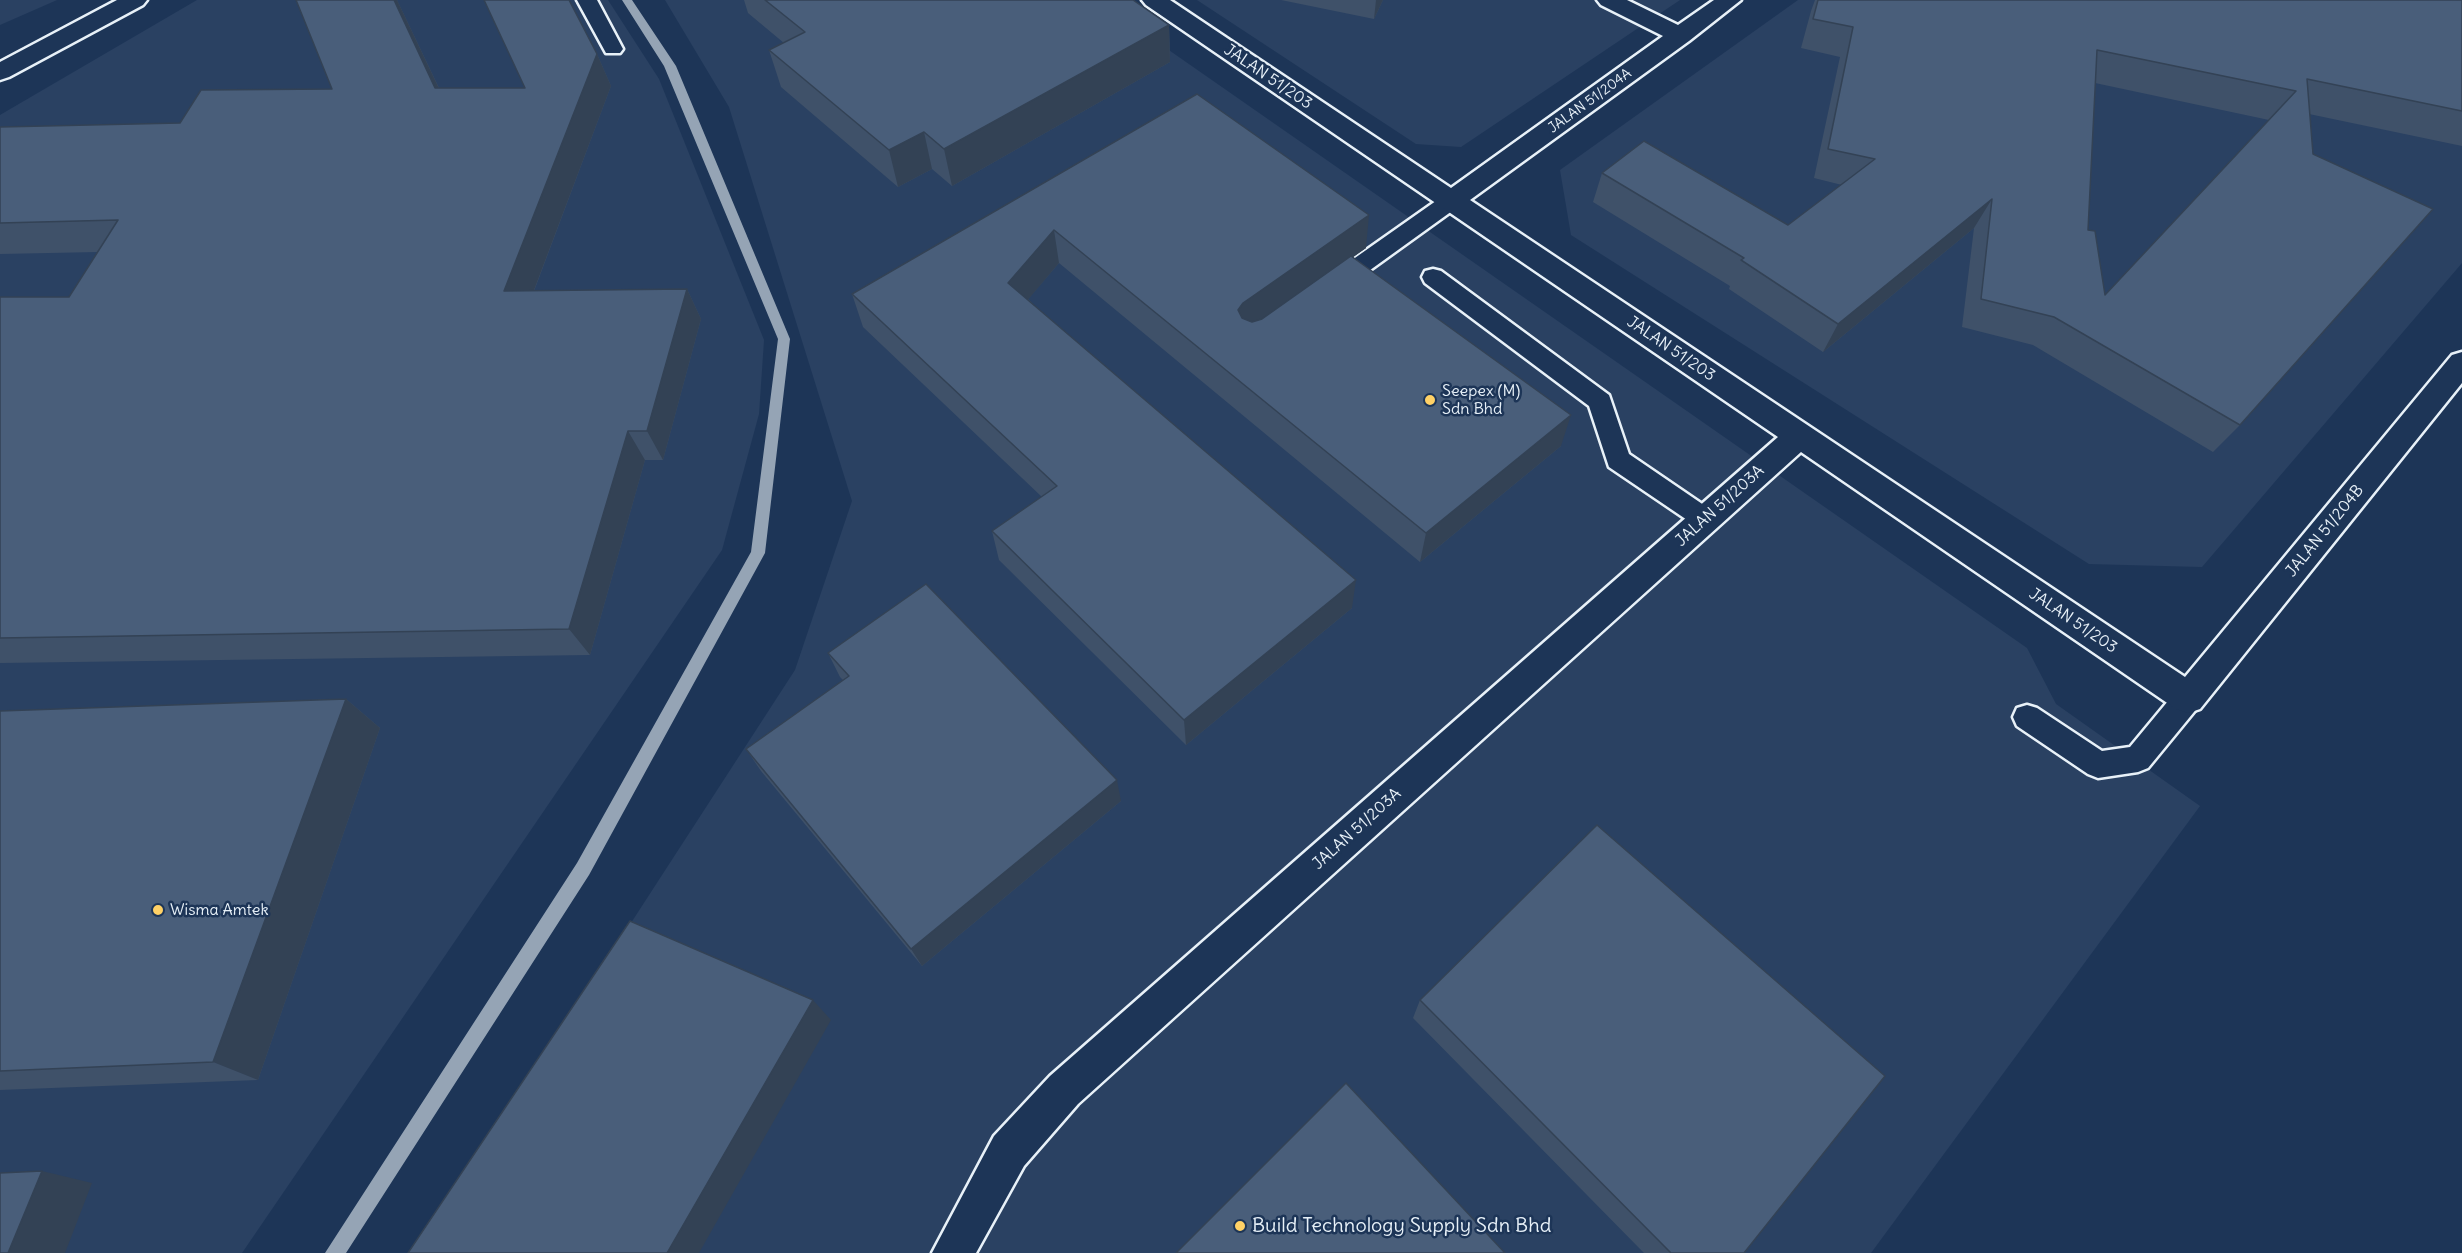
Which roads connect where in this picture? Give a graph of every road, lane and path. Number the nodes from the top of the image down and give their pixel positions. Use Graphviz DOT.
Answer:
graph roads {
  1 [pos="135,0"];
  2 [pos="586,0"];
  3 [pos="1154,0"];
  4 [pos="1609,0"];
  5 [pos="1729,0"];
  6 [pos="1682,36"];
  7 [pos="613,49"];
  8 [pos="0,72"];
  9 [pos="1451,201"];
  10 [pos="1433,277"];
  11 [pos="1318,296"];
  12 [pos="2462,363"];
  13 [pos="1799,436"];
  14 [pos="1705,519"];
  15 [pos="2188,698"];
  16 [pos="2027,717"];
  17 [pos="953,1253"];
  1 -- 8 [label="street"];
  2 -- 7 [label="lane"];
  3 -- 9 [label="street, JALAN 51/203"];
  4 -- 6 [label="street"];
  5 -- 6 [label="street, JALAN 51/204A"];
  6 -- 9 [label="street, JALAN 51/204A"];
  9 -- 11 [label="lane"];
  9 -- 13 [label="street, JALAN 51/203"];
  10 -- 14 [label="lane"];
  12 -- 15 [label="street, JALAN 51/204B"];
  13 -- 14 [label="street, JALAN 51/203A"];
  13 -- 15 [label="street, JALAN 51/203"];
  14 -- 17 [label="street, JALAN 51/203A"];
  15 -- 16 [label="lane"];
}
